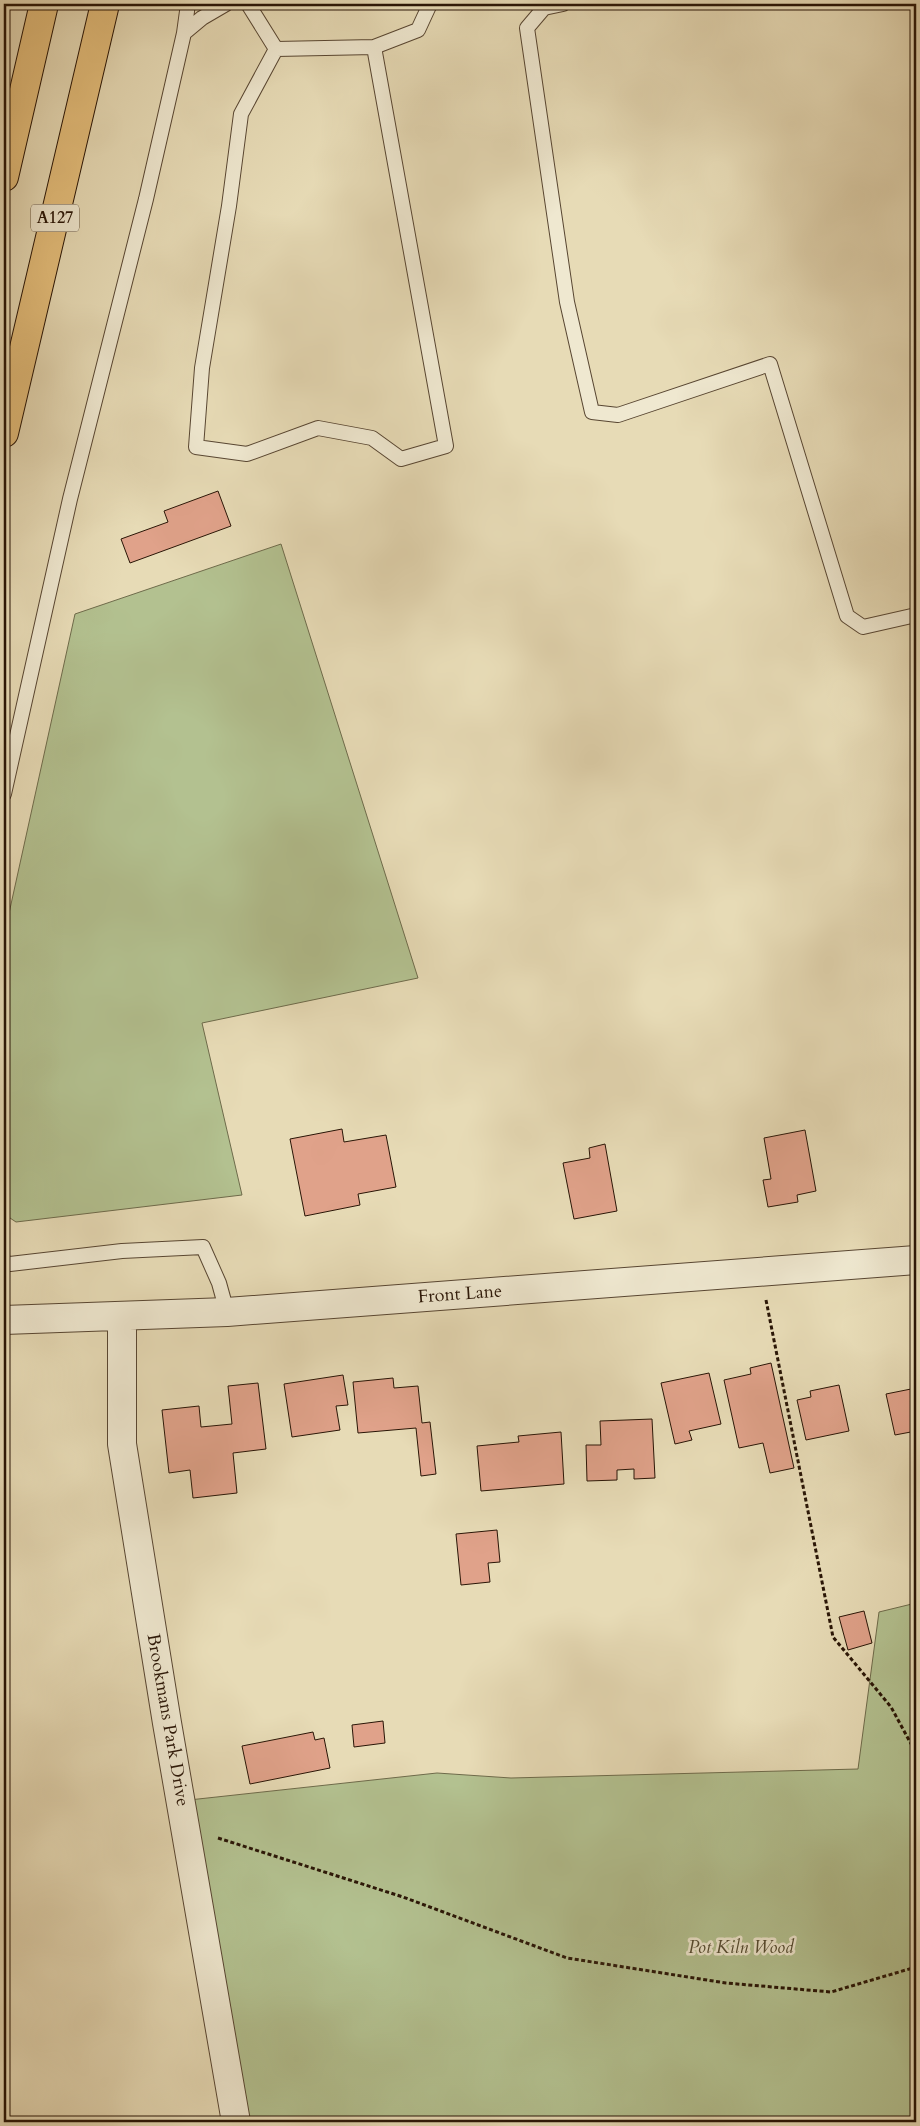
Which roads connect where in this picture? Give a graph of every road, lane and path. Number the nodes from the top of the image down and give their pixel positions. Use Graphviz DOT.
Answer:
graph roads {
  1 [pos="44,4"];
  2 [pos="105,4"];
  3 [pos="188,4"];
  4 [pos="226,4"];
  5 [pos="248,4"];
  6 [pos="430,4"];
  7 [pos="563,4"];
  8 [pos="184,33"];
  9 [pos="374,47"];
  10 [pos="276,49"];
  11 [pos="4,177"];
  12 [pos="4,433"];
  13 [pos="916,615"];
  14 [pos="4,794"];
  15 [pos="916,1260"];
  16 [pos="4,1262"];
  17 [pos="760,1272"];
  18 [pos="227,1312"];
  19 [pos="122,1316"];
  20 [pos="4,1320"];
  21 [pos="916,1753"];
  22 [pos="186,1827"];
  23 [pos="916,1968"];
  24 [pos="236,2122"];
  1 -- 11 [label="highway"];
  2 -- 12 [label="highway, A127"];
  3 -- 8 [label="lane"];
  4 -- 8 [label="lane"];
  5 -- 10 [label="lane"];
  6 -- 9 [label="lane"];
  7 -- 13 [label="lane"];
  8 -- 14 [label="lane"];
  9 -- 10 [label="lane"];
  9 -- 10 [label="lane"];
  15 -- 17 [label="street, Front Lane"];
  16 -- 18 [label="lane"];
  17 -- 18 [label="street, Front Lane"];
  17 -- 21 [label="path"];
  18 -- 19 [label="street, Front Lane"];
  19 -- 20 [label="street, Front Lane"];
  19 -- 22 [label="street, Brookmans Park Drive"];
  22 -- 23 [label="path"];
  22 -- 24 [label="street, Brookmans Park Drive"];
}
